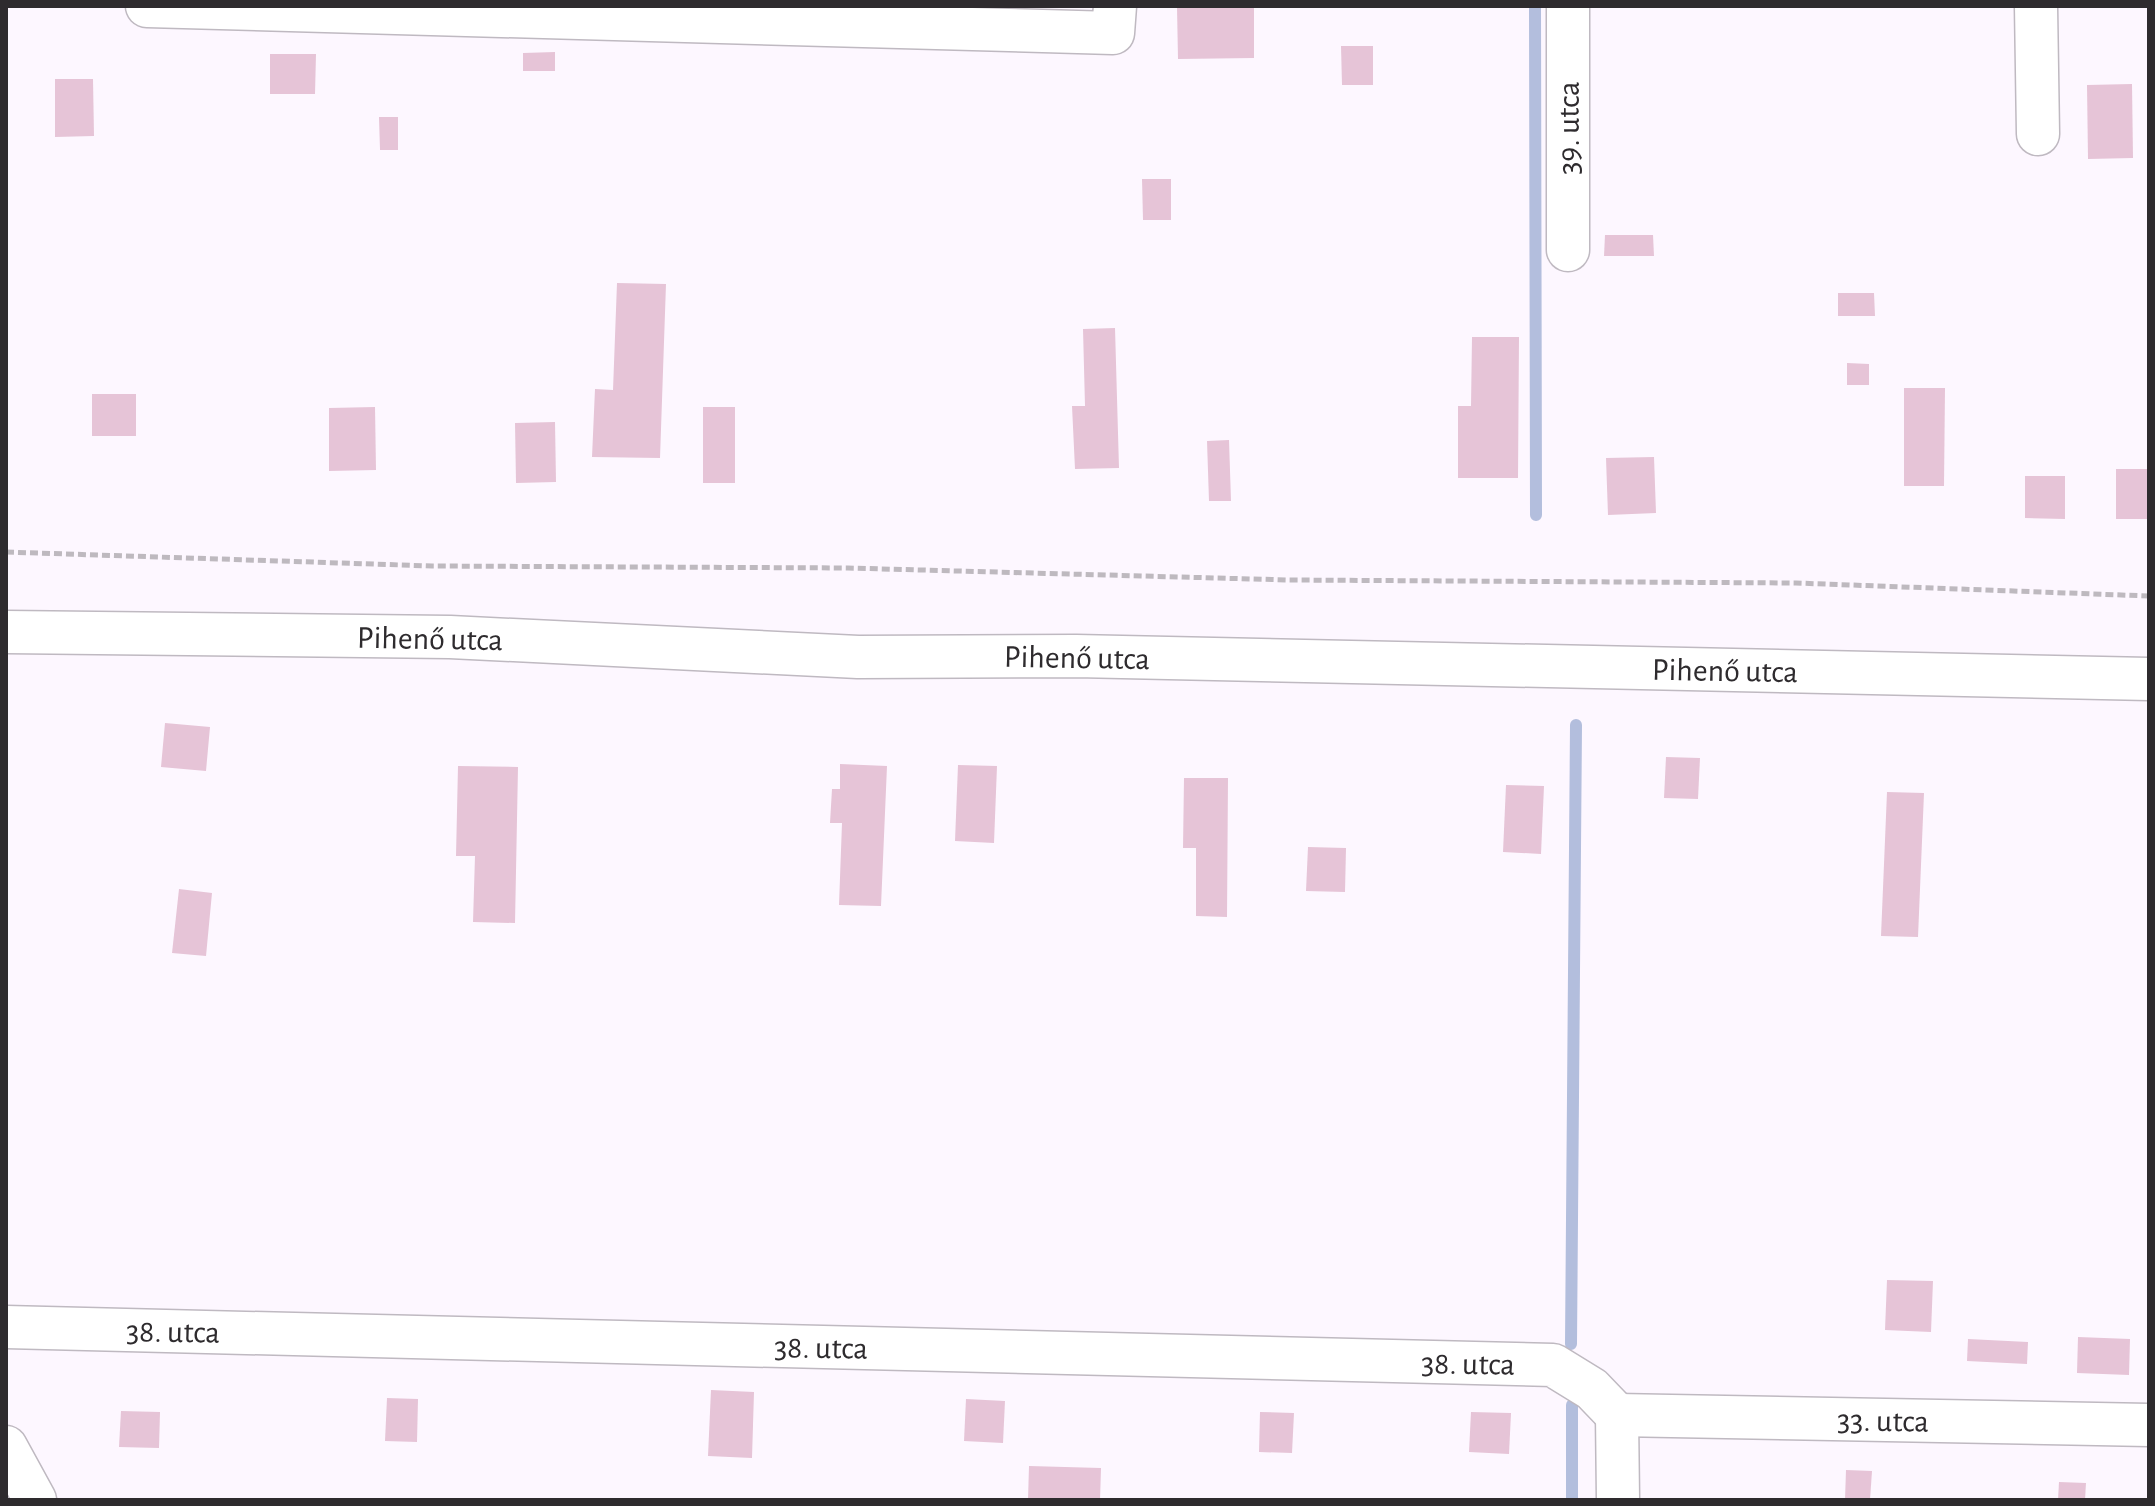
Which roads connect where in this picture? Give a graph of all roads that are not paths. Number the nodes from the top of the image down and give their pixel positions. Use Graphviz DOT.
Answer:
graph roads {
  1 [pos="147,6"];
  2 [pos="1115,6"];
  3 [pos="1568,6"];
  4 [pos="2036,6"];
  5 [pos="2038,134"];
  6 [pos="1568,250"];
  7 [pos="6,632"];
  8 [pos="2149,679"];
  9 [pos="6,1327"];
  10 [pos="1617,1415"];
  11 [pos="2149,1425"];
  12 [pos="6,1447"];
  13 [pos="35,1500"];
  14 [pos="1618,1500"];
  1 -- 2 [label="street"];
  3 -- 6 [label="street, 39. utca"];
  4 -- 5 [label="street"];
  7 -- 8 [label="street, Pihenő utca"];
  9 -- 10 [label="street, 38. utca"];
  10 -- 11 [label="street, 33. utca"];
  10 -- 14 [label="street"];
  12 -- 13 [label="street"];
}
